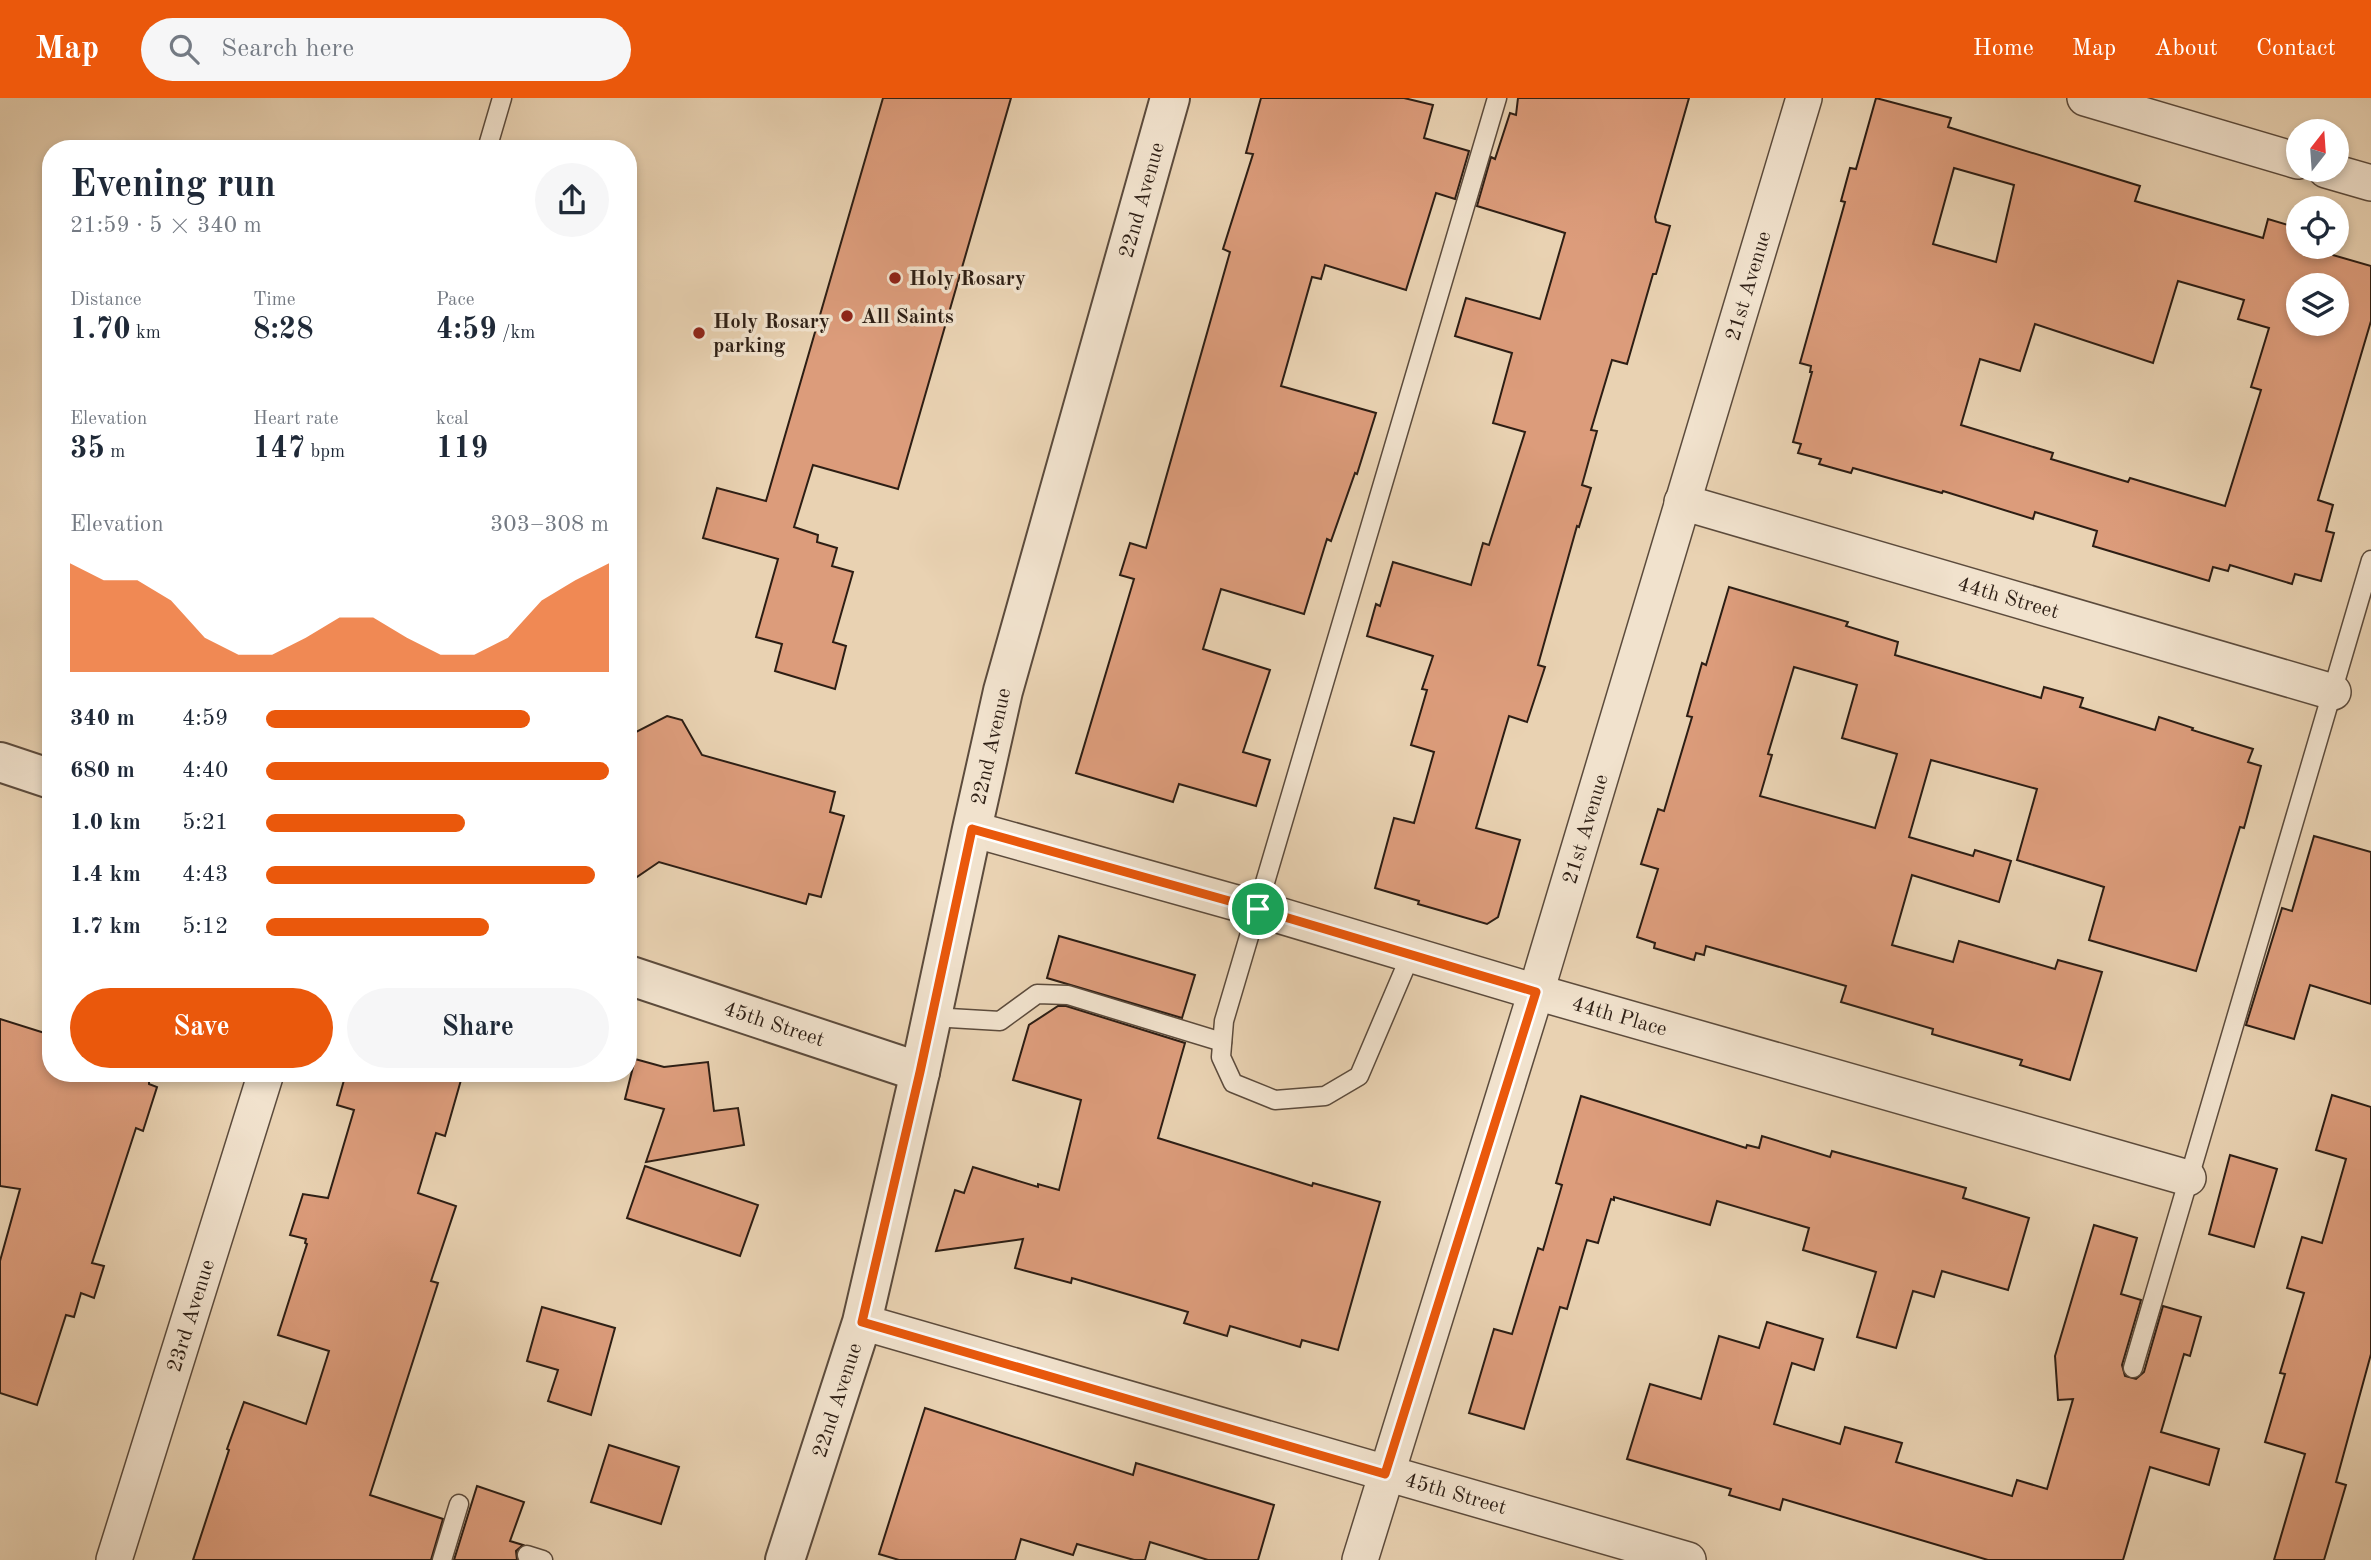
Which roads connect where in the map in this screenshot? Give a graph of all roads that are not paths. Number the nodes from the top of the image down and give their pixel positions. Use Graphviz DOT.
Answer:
graph roads {
  1 [pos="502,98"];
  2 [pos="1170,98"];
  3 [pos="1497,98"];
  4 [pos="1804,98"];
  5 [pos="2092,99"];
  6 [pos="490,140"];
  7 [pos="2286,157"];
  8 [pos="2349,177"];
  9 [pos="2371,183"];
  10 [pos="1682,502"];
  11 [pos="2371,560"];
  12 [pos="2333,692"];
  13 [pos="0,762"];
  14 [pos="42,776"];
  15 [pos="972,829"];
  16 [pos="1258,909"];
  17 [pos="1411,954"];
  18 [pos="637,978"];
  19 [pos="1536,992"];
  20 [pos="932,1017"];
  21 [pos="1222,1042"];
  22 [pos="920,1072"];
  23 [pos="263,1082"];
  24 [pos="2188,1178"];
  25 [pos="862,1322"];
  26 [pos="2133,1368"];
  27 [pos="1385,1474"];
  28 [pos="460,1504"];
  29 [pos="114,1560"];
  30 [pos="442,1560"];
  31 [pos="785,1560"];
  32 [pos="1360,1560"];
  33 [pos="1688,1560"];
  1 -- 6 [label="lane"];
  2 -- 15 [label="street, 22nd Avenue"];
  3 -- 16 [label="lane"];
  4 -- 10 [label="street, 21st Avenue"];
  5 -- 7 [label="street"];
  8 -- 9 [label="street"];
  10 -- 12 [label="street, 44th Street"];
  10 -- 19 [label="street, 21st Avenue"];
  11 -- 12 [label="lane"];
  12 -- 24 [label="lane"];
  13 -- 14 [label="street"];
  15 -- 16 [label="street, 44th Place"];
  15 -- 20 [label="street, 22nd Avenue"];
  16 -- 17 [label="street, 44th Place"];
  16 -- 21 [label="lane"];
  17 -- 19 [label="street, 44th Place"];
  17 -- 21 [label="lane"];
  18 -- 22 [label="street, 45th Street"];
  19 -- 24 [label="street, 44th Place"];
  19 -- 27 [label="street, 21st Avenue"];
  20 -- 21 [label="lane"];
  20 -- 22 [label="street, 22nd Avenue"];
  22 -- 25 [label="street, 22nd Avenue"];
  23 -- 29 [label="street, 23rd Avenue"];
  24 -- 26 [label="lane"];
  25 -- 27 [label="street, 45th Street"];
  25 -- 31 [label="street, 22nd Avenue"];
  27 -- 32 [label="street, 21st Avenue"];
  27 -- 33 [label="street, 45th Street"];
  28 -- 30 [label="lane"];
}
